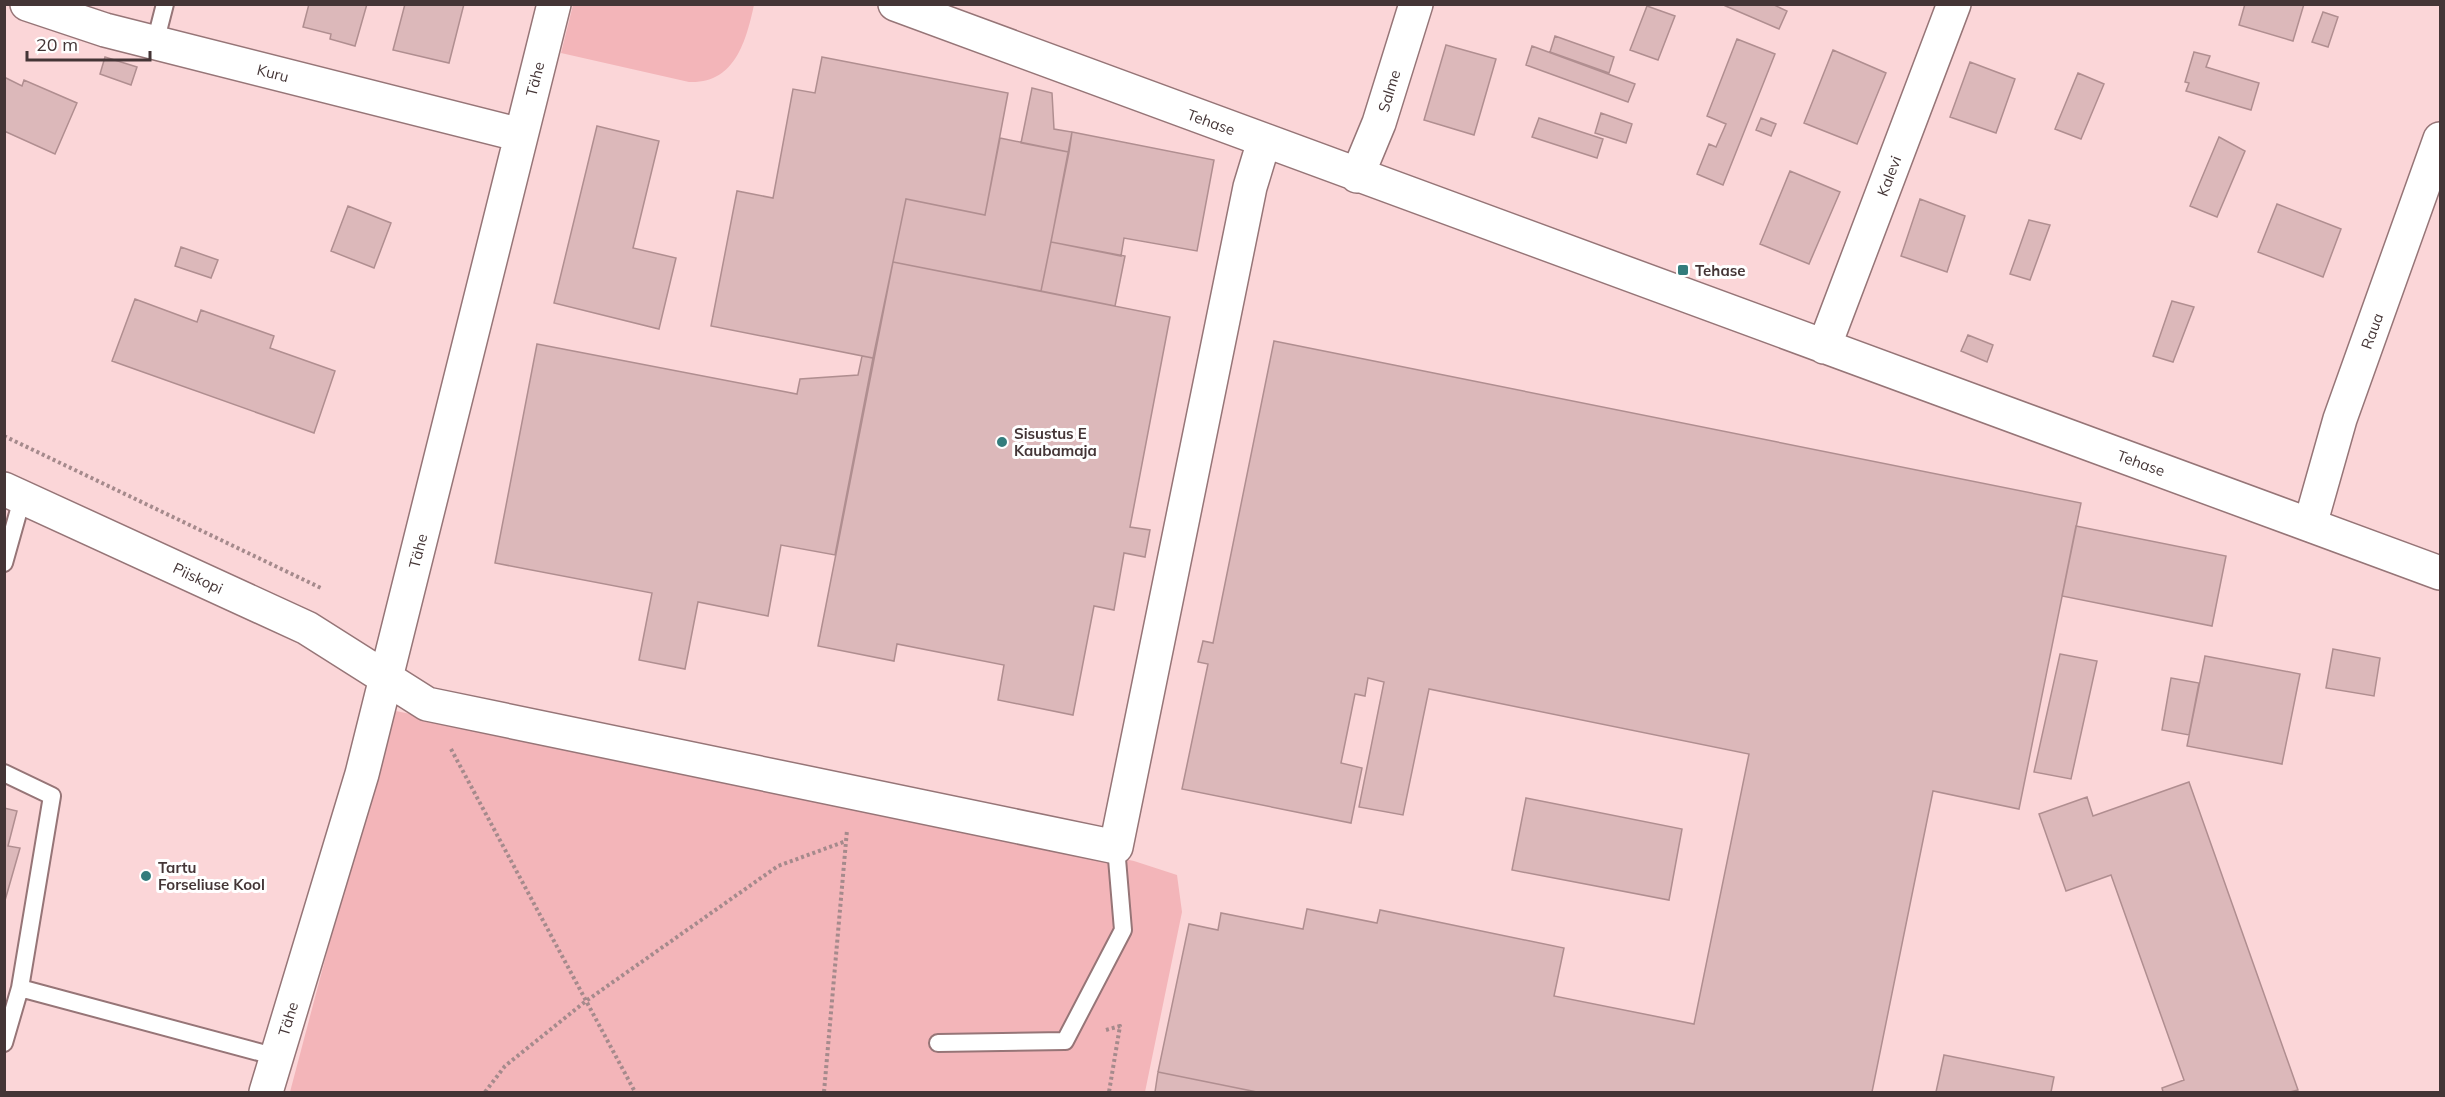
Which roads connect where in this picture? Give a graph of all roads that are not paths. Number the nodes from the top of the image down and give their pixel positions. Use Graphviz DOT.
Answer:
graph roads {
  1 [pos="27,4"];
  2 [pos="165,4"];
  3 [pos="554,4"];
  4 [pos="895,4"];
  5 [pos="1416,4"];
  6 [pos="1954,4"];
  7 [pos="155,43"];
  8 [pos="521,135"];
  9 [pos="2440,139"];
  10 [pos="1264,141"];
  11 [pos="1357,176"];
  12 [pos="1824,347"];
  13 [pos="13,494"];
  14 [pos="2310,525"];
  15 [pos="4,562"];
  16 [pos="2440,573"];
  17 [pos="386,677"];
  18 [pos="4,773"];
  19 [pos="1116,847"];
  20 [pos="20,988"];
  21 [pos="4,1043"];
  22 [pos="938,1043"];
  23 [pos="277,1057"];
  24 [pos="266,1092"];
  1 -- 7 [label="street, Kuru"];
  2 -- 7 [label="lane"];
  3 -- 8 [label="street, Tähe"];
  4 -- 10 [label="street, Tehase"];
  5 -- 11 [label="street, Salme"];
  6 -- 12 [label="street, Kalevi"];
  7 -- 8 [label="street, Kuru"];
  8 -- 17 [label="street, Tähe"];
  9 -- 14 [label="street, Raua"];
  10 -- 11 [label="street, Tehase"];
  10 -- 19 [label="street"];
  11 -- 12 [label="street, Tehase"];
  12 -- 14 [label="street, Tehase"];
  13 -- 15 [label="lane"];
  13 -- 17 [label="street, Piiskopi"];
  14 -- 16 [label="street, Tehase"];
  17 -- 19 [label="street, Piiskopi"];
  17 -- 23 [label="street, Tähe"];
  18 -- 20 [label="lane"];
  19 -- 22 [label="lane"];
  20 -- 21 [label="lane"];
  20 -- 23 [label="lane"];
  23 -- 24 [label="street, Tähe"];
}
